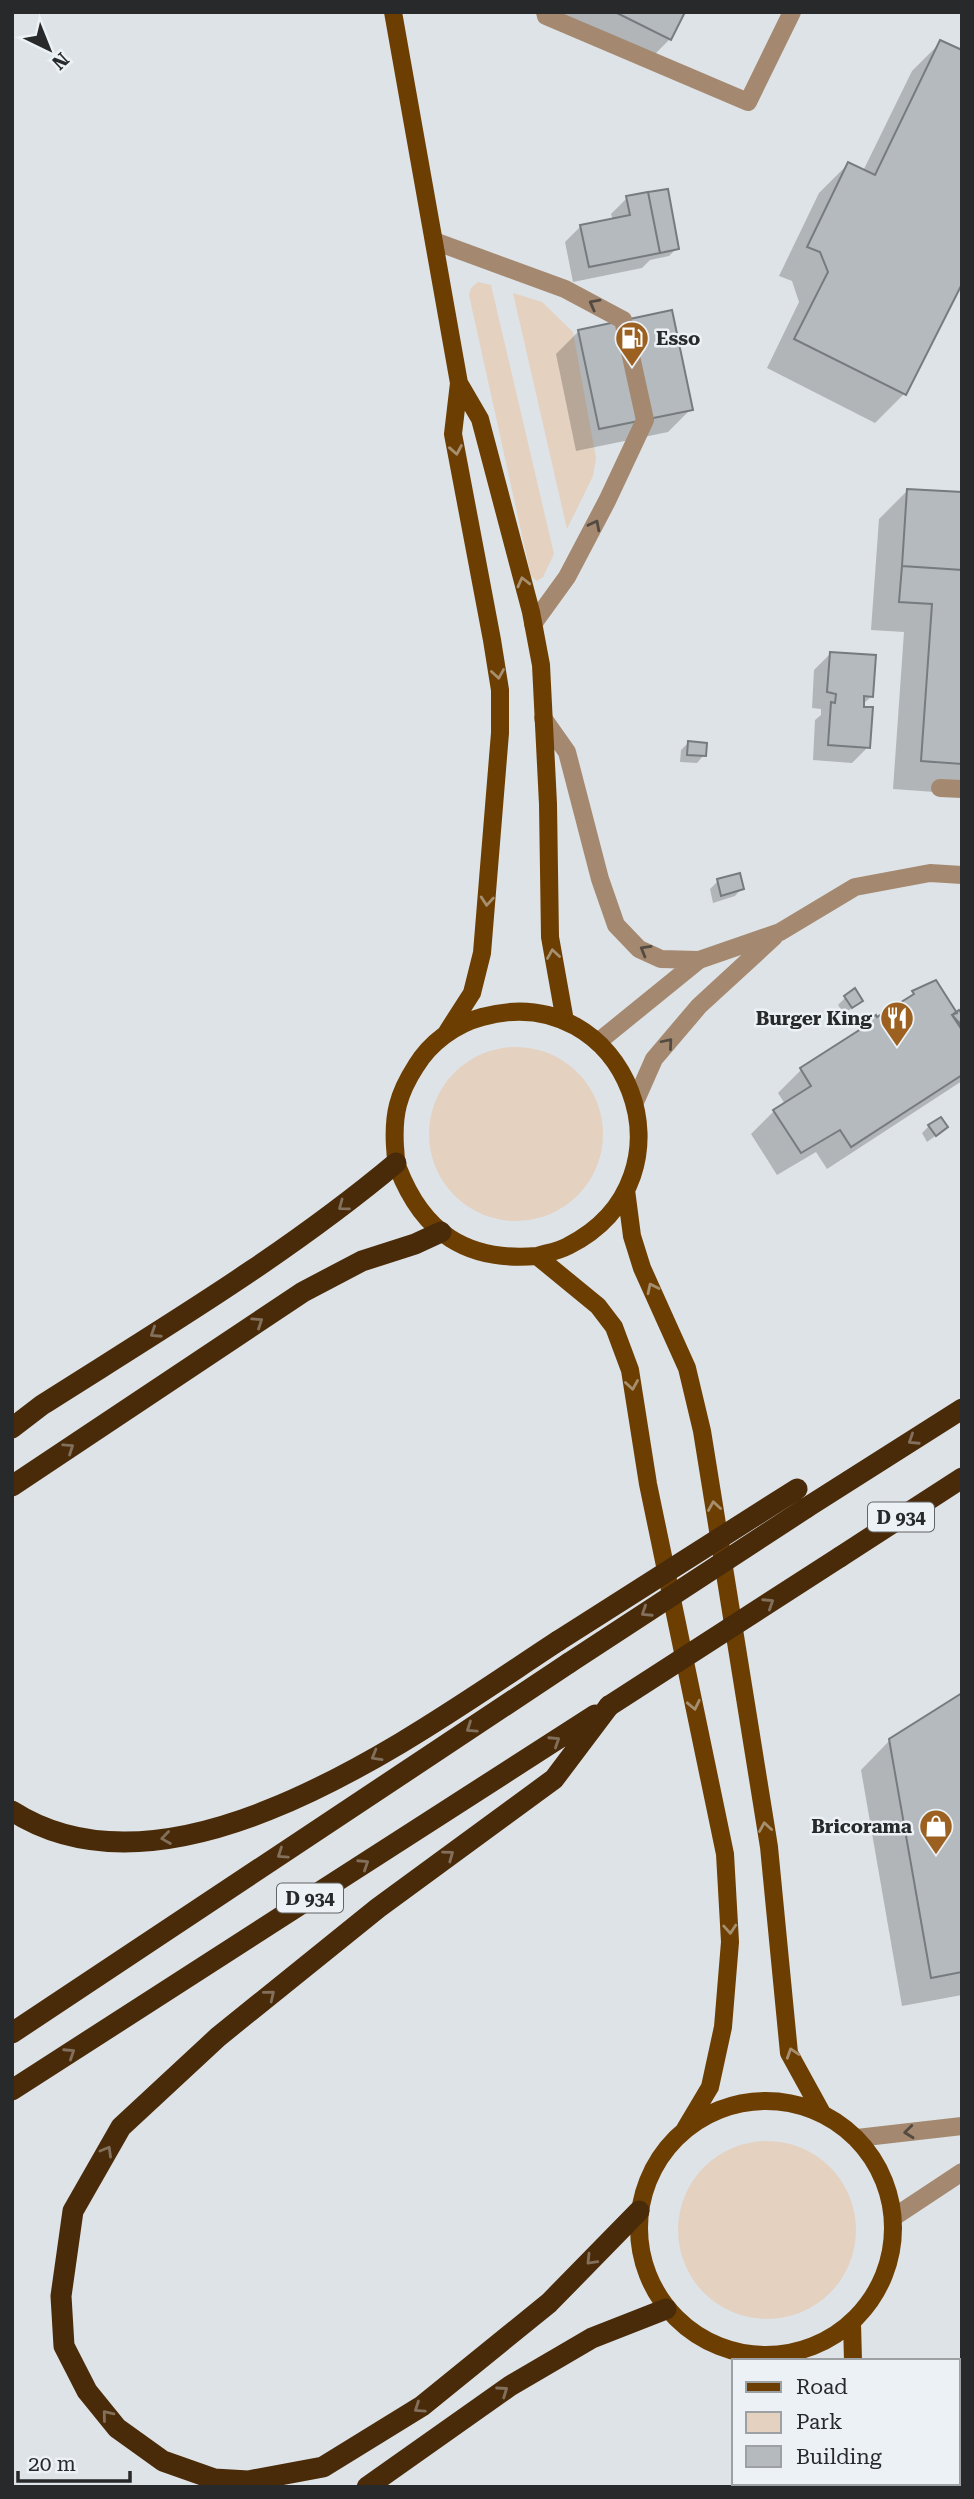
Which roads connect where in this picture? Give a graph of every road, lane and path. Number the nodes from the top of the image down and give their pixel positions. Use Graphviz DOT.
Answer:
graph roads {
  1 [pos="393,12"];
  2 [pos="545,12"];
  3 [pos="792,12"];
  4 [pos="434,241"];
  5 [pos="459,383"];
  6 [pos="533,624"];
  7 [pos="543,718"];
  8 [pos="940,788"];
  9 [pos="962,789"];
  10 [pos="962,875"];
  11 [pos="780,932"];
  12 [pos="699,960"];
  13 [pos="565,1021"];
  14 [pos="445,1034"];
  15 [pos="598,1042"];
  16 [pos="635,1102"];
  17 [pos="396,1163"];
  18 [pos="626,1190"];
  19 [pos="441,1232"];
  20 [pos="537,1256"];
  21 [pos="962,1409"];
  22 [pos="12,1428"];
  23 [pos="962,1478"];
  24 [pos="12,1486"];
  25 [pos="802,1498"];
  26 [pos="609,1706"];
  27 [pos="12,1811"];
  28 [pos="12,2033"];
  29 [pos="12,2090"];
  30 [pos="822,2113"];
  31 [pos="962,2126"];
  32 [pos="685,2129"];
  33 [pos="857,2137"];
  34 [pos="962,2172"];
  35 [pos="639,2211"];
  36 [pos="894,2217"];
  37 [pos="666,2309"];
  38 [pos="852,2323"];
  39 [pos="758,2358"];
  40 [pos="853,2359"];
  41 [pos="367,2487"];
  1 -- 4 [label="main road"];
  2 -- 3 [label="street"];
  4 -- 5 [label="main road"];
  6 -- 4 [label="street, one-way"];
  6 -- 5 [label="main road, one-way"];
  5 -- 14 [label="main road, one-way"];
  6 -- 7 [label="main road"];
  12 -- 7 [label="street, one-way"];
  13 -- 7 [label="main road, one-way"];
  8 -- 9 [label="street"];
  10 -- 11 [label="street"];
  11 -- 12 [label="street"];
  16 -- 11 [label="street, one-way"];
  12 -- 15 [label="street"];
  13 -- 14 [label="main road"];
  13 -- 15 [label="main road"];
  14 -- 17 [label="main road"];
  15 -- 16 [label="main road"];
  16 -- 18 [label="main road"];
  17 -- 19 [label="main road"];
  17 -- 22 [label="highway, one-way"];
  18 -- 20 [label="main road"];
  30 -- 18 [label="main road, one-way"];
  19 -- 20 [label="main road"];
  24 -- 19 [label="highway, one-way"];
  20 -- 32 [label="main road, one-way"];
  21 -- 25 [label="highway, D 934, one-way"];
  26 -- 23 [label="highway, D 934, one-way, bridge"];
  25 -- 27 [label="highway, one-way, bridge"];
  25 -- 28 [label="highway, D 934, one-way, bridge"];
  29 -- 26 [label="highway, D 934, one-way"];
  35 -- 26 [label="highway, one-way"];
  30 -- 32 [label="main road"];
  30 -- 33 [label="main road"];
  31 -- 33 [label="street, one-way"];
  32 -- 35 [label="main road"];
  33 -- 36 [label="main road"];
  34 -- 36 [label="street"];
  35 -- 37 [label="main road"];
  36 -- 38 [label="main road"];
  37 -- 39 [label="main road"];
  41 -- 37 [label="highway, one-way"];
  38 -- 39 [label="main road"];
  38 -- 40 [label="main road"];
}
